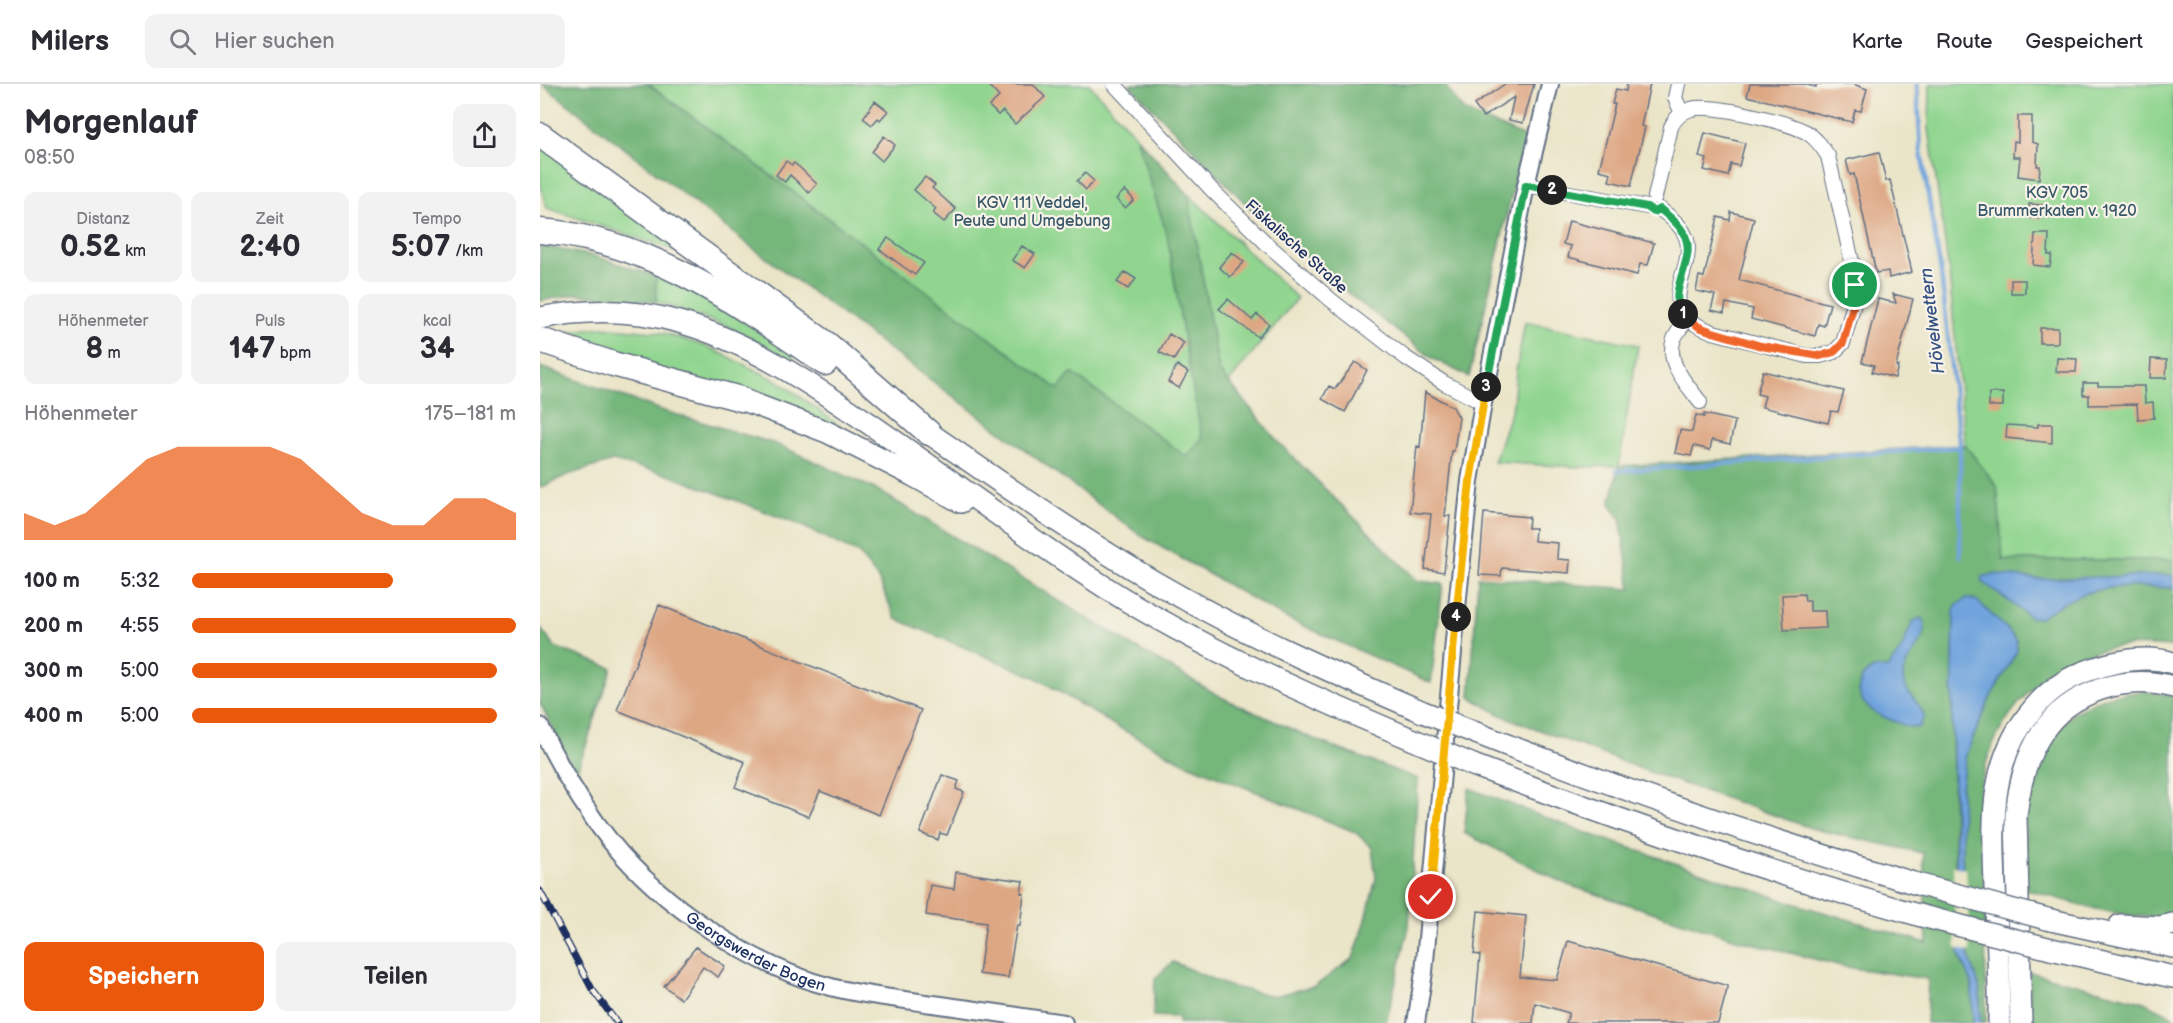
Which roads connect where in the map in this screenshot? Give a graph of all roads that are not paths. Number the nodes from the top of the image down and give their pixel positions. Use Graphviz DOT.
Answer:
graph roads {
  1 [pos="1114,84"];
  2 [pos="1550,84"];
  3 [pos="1678,84"];
  4 [pos="1682,113"];
  5 [pos="540,135"];
  6 [pos="1526,185"];
  7 [pos="1654,204"];
  8 [pos="550,232"];
  9 [pos="540,318"];
  10 [pos="1687,319"];
  11 [pos="540,340"];
  12 [pos="741,399"];
  13 [pos="1700,402"];
  14 [pos="1483,403"];
  15 [pos="929,434"];
  16 [pos="1053,554"];
  17 [pos="2173,663"];
  18 [pos="2173,687"];
  19 [pos="540,726"];
  20 [pos="2051,920"];
  21 [pos="2173,924"];
  22 [pos="2173,947"];
  23 [pos="2099,961"];
  24 [pos="2173,977"];
  25 [pos="2173,992"];
  26 [pos="1064,1023"];
  27 [pos="1416,1023"];
  28 [pos="1999,1023"];
  29 [pos="2021,1023"];
  1 -- 14 [label="street, Fiskalische Straße"];
  2 -- 6 [label="street"];
  3 -- 4 [label="street"];
  4 -- 7 [label="street"];
  4 -- 10 [label="street"];
  5 -- 15 [label="highway"];
  6 -- 7 [label="street"];
  6 -- 14 [label="street"];
  7 -- 10 [label="street"];
  8 -- 15 [label="highway"];
  9 -- 16 [label="highway"];
  10 -- 13 [label="street"];
  11 -- 12 [label="highway"];
  12 -- 16 [label="highway"];
  14 -- 27 [label="street"];
  15 -- 20 [label="highway, bridge"];
  16 -- 23 [label="highway, bridge"];
  17 -- 28 [label="highway"];
  18 -- 29 [label="highway"];
  19 -- 26 [label="street, Georgswerder Bogen"];
  20 -- 21 [label="highway"];
  20 -- 22 [label="highway"];
  23 -- 24 [label="highway"];
  23 -- 25 [label="highway"];
}
